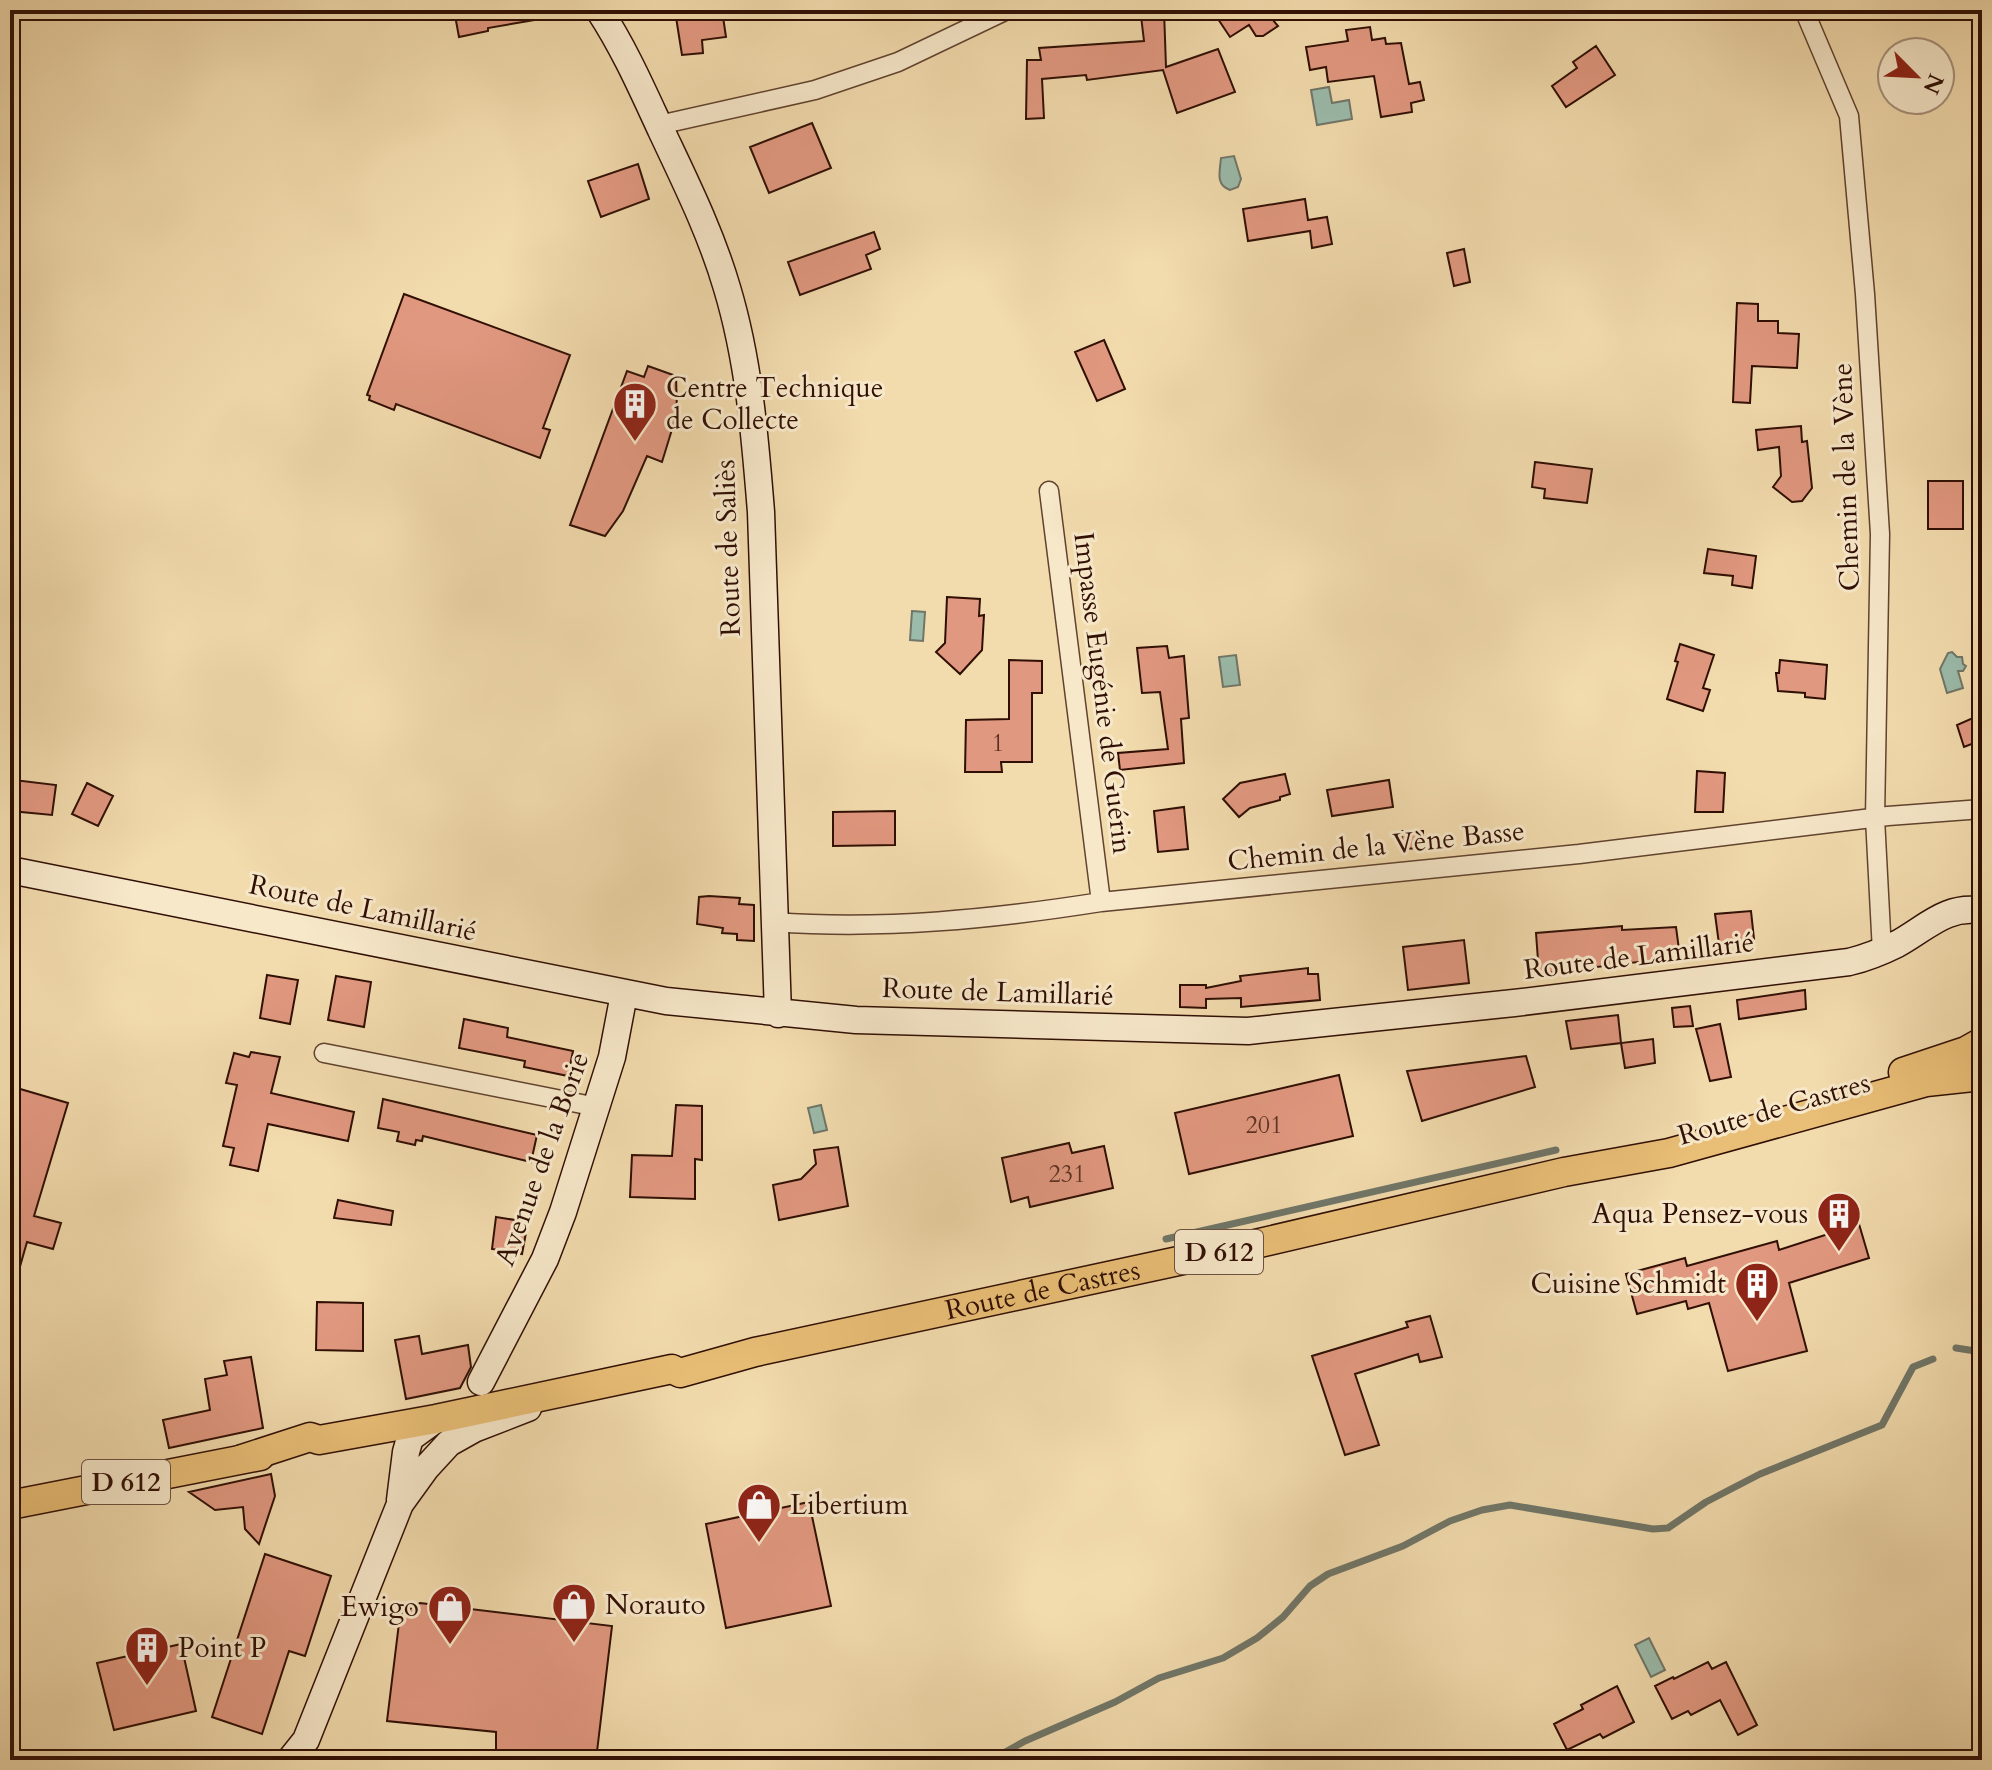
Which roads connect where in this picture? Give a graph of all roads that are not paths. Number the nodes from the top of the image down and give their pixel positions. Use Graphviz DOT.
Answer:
graph roads {
  1 [pos="599,10"];
  2 [pos="1007,10"];
  3 [pos="1804,10"];
  4 [pos="659,125"];
  5 [pos="1049,491"];
  6 [pos="1982,809"];
  7 [pos="1875,818"];
  8 [pos="10,870"];
  9 [pos="1101,902"];
  10 [pos="1982,911"];
  11 [pos="774,922"];
  12 [pos="1882,952"];
  13 [pos="624,994"];
  14 [pos="778,1014"];
  15 [pos="1982,1042"];
  16 [pos="324,1053"];
  17 [pos="1982,1076"];
  18 [pos="597,1107"];
  19 [pos="1564,1172"];
  20 [pos="481,1382"];
  21 [pos="589,1385"];
  22 [pos="436,1419"];
  23 [pos="400,1504"];
  24 [pos="10,1505"];
  25 [pos="290,1760"];
  1 -- 4 [label="street, Route de Saliès"];
  2 -- 4 [label="street"];
  3 -- 7 [label="street, Chemin de la Vène"];
  4 -- 11 [label="street, Route de Saliès"];
  5 -- 9 [label="street, Impasse Eugénie de Guérin"];
  6 -- 7 [label="street, Chemin de la Vène Basse"];
  7 -- 9 [label="street, Chemin de la Vène Basse"];
  7 -- 12 [label="street, Chemin de la Vène"];
  8 -- 13 [label="street, Route de Lamillarié"];
  9 -- 11 [label="street, Chemin de la Vène Basse"];
  10 -- 12 [label="street, Route de Lamillarié"];
  11 -- 14 [label="street, Route de Saliès"];
  12 -- 14 [label="street, Route de Lamillarié"];
  13 -- 14 [label="street, Route de Lamillarié"];
  13 -- 18 [label="street, Avenue de la Borie"];
  15 -- 19 [label="main road, Route de Castres / D 612"];
  16 -- 18 [label="street"];
  17 -- 19 [label="main road, Route de Castres / D 612"];
  18 -- 20 [label="street, Avenue de la Borie"];
  19 -- 21 [label="main road, Route de Castres / D 612"];
  21 -- 22 [label="main road, Route de Castres / D 612"];
  21 -- 23 [label="street"];
  22 -- 23 [label="street"];
  22 -- 24 [label="main road, Route de Castres / D 612"];
  23 -- 25 [label="street"];
}
